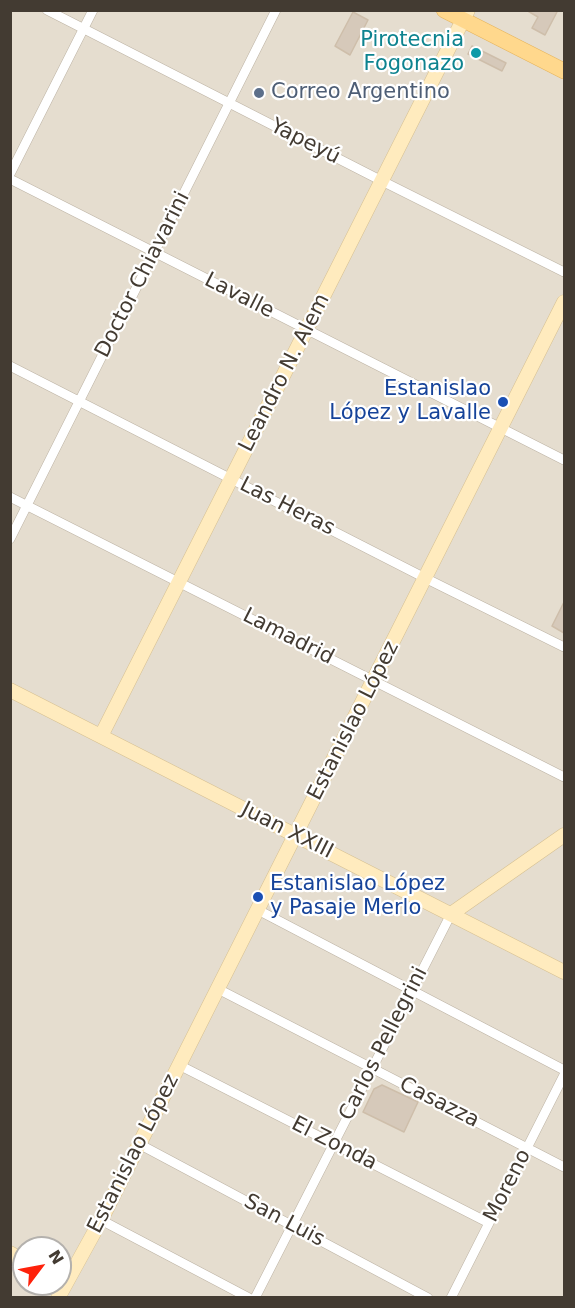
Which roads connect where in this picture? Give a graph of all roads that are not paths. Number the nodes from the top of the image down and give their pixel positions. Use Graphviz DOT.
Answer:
graph roads {
  1 [pos="47,10"];
  2 [pos="93,10"];
  3 [pos="276,10"];
  4 [pos="444,10"];
  5 [pos="465,15"];
  6 [pos="84,29"];
  7 [pos="564,71"];
  8 [pos="230,103"];
  9 [pos="10,174"];
  10 [pos="10,179"];
  11 [pos="382,181"];
  12 [pos="154,253"];
  13 [pos="564,272"];
  14 [pos="564,302"];
  15 [pos="307,330"];
  16 [pos="10,366"];
  17 [pos="80,401"];
  18 [pos="501,429"];
  19 [pos="564,460"];
  20 [pos="231,479"];
  21 [pos="10,497"];
  22 [pos="27,506"];
  23 [pos="10,539"];
  24 [pos="425,578"];
  25 [pos="179,582"];
  26 [pos="564,646"];
  27 [pos="374,680"];
  28 [pos="10,690"];
  29 [pos="101,736"];
  30 [pos="564,777"];
  31 [pos="564,835"];
  32 [pos="296,836"];
  33 [pos="258,910"];
  34 [pos="451,914"];
  35 [pos="564,972"];
  36 [pos="218,989"];
  37 [pos="412,991"];
  38 [pos="179,1065"];
  39 [pos="372,1068"];
  40 [pos="564,1072"];
  41 [pos="139,1144"];
  42 [pos="333,1144"];
  43 [pos="527,1149"];
  44 [pos="564,1167"];
  45 [pos="101,1220"];
  46 [pos="489,1223"];
  47 [pos="292,1225"];
  48 [pos="72,1275"];
  49 [pos="249,1298"];
  50 [pos="255,1298"];
  51 [pos="428,1298"];
  52 [pos="451,1298"];
  1 -- 6 [label="street, Yapeyú"];
  2 -- 6 [label="street"];
  3 -- 8 [label="street, Doctor Chiavarini"];
  4 -- 5 [label="main road"];
  5 -- 7 [label="main road"];
  5 -- 11 [label="main road, Leandro N. Alem"];
  6 -- 8 [label="street, Yapeyú"];
  6 -- 9 [label="street"];
  8 -- 11 [label="street, Yapeyú"];
  8 -- 12 [label="street, Doctor Chiavarini"];
  10 -- 12 [label="street, Lavalle"];
  11 -- 13 [label="street, Yapeyú"];
  11 -- 15 [label="main road, Leandro N. Alem"];
  12 -- 15 [label="street, Lavalle"];
  12 -- 17 [label="street, Doctor Chiavarini"];
  14 -- 18 [label="main road, Estanislao López"];
  15 -- 18 [label="street, Lavalle"];
  15 -- 20 [label="main road, Leandro N. Alem"];
  16 -- 17 [label="street, Las Heras"];
  17 -- 20 [label="street, Las Heras"];
  17 -- 22 [label="street, Doctor Chiavarini"];
  18 -- 19 [label="street, Lavalle"];
  18 -- 24 [label="main road, Estanislao López"];
  20 -- 24 [label="street, Las Heras"];
  20 -- 25 [label="main road, Leandro N. Alem"];
  21 -- 22 [label="street, Lamadrid"];
  22 -- 23 [label="street, Doctor Chiavarini"];
  22 -- 25 [label="street, Lamadrid"];
  24 -- 26 [label="street, Las Heras"];
  24 -- 27 [label="main road, Estanislao López"];
  25 -- 27 [label="street, Lamadrid"];
  25 -- 29 [label="main road, Leandro N. Alem"];
  27 -- 30 [label="street, Lamadrid"];
  27 -- 32 [label="main road, Estanislao López"];
  28 -- 29 [label="main road, Juan XXIII"];
  29 -- 32 [label="main road, Juan XXIII"];
  31 -- 34 [label="main road, Carlos Pellegrini"];
  32 -- 33 [label="main road, Estanislao López"];
  32 -- 34 [label="main road, Juan XXIII"];
  33 -- 36 [label="main road, Estanislao López"];
  33 -- 37 [label="street"];
  34 -- 35 [label="main road, Juan XXIII"];
  34 -- 37 [label="street, Carlos Pellegrini"];
  36 -- 38 [label="main road, Estanislao López"];
  36 -- 39 [label="street, Casazza"];
  37 -- 39 [label="street, Carlos Pellegrini"];
  37 -- 40 [label="street"];
  38 -- 41 [label="main road, Estanislao López"];
  38 -- 42 [label="street, El Zonda"];
  39 -- 42 [label="street, Carlos Pellegrini"];
  39 -- 43 [label="street, Casazza"];
  40 -- 43 [label="street, Moreno"];
  41 -- 45 [label="main road, Estanislao López"];
  41 -- 47 [label="street, San Luis"];
  42 -- 46 [label="street, El Zonda"];
  42 -- 47 [label="street, Carlos Pellegrini"];
  43 -- 44 [label="street, Casazza"];
  43 -- 46 [label="street, Moreno"];
  45 -- 48 [label="main road, Estanislao López"];
  45 -- 49 [label="street"];
  46 -- 52 [label="street, Moreno"];
  47 -- 50 [label="street, Carlos Pellegrini"];
  47 -- 51 [label="street, San Luis"];
}
